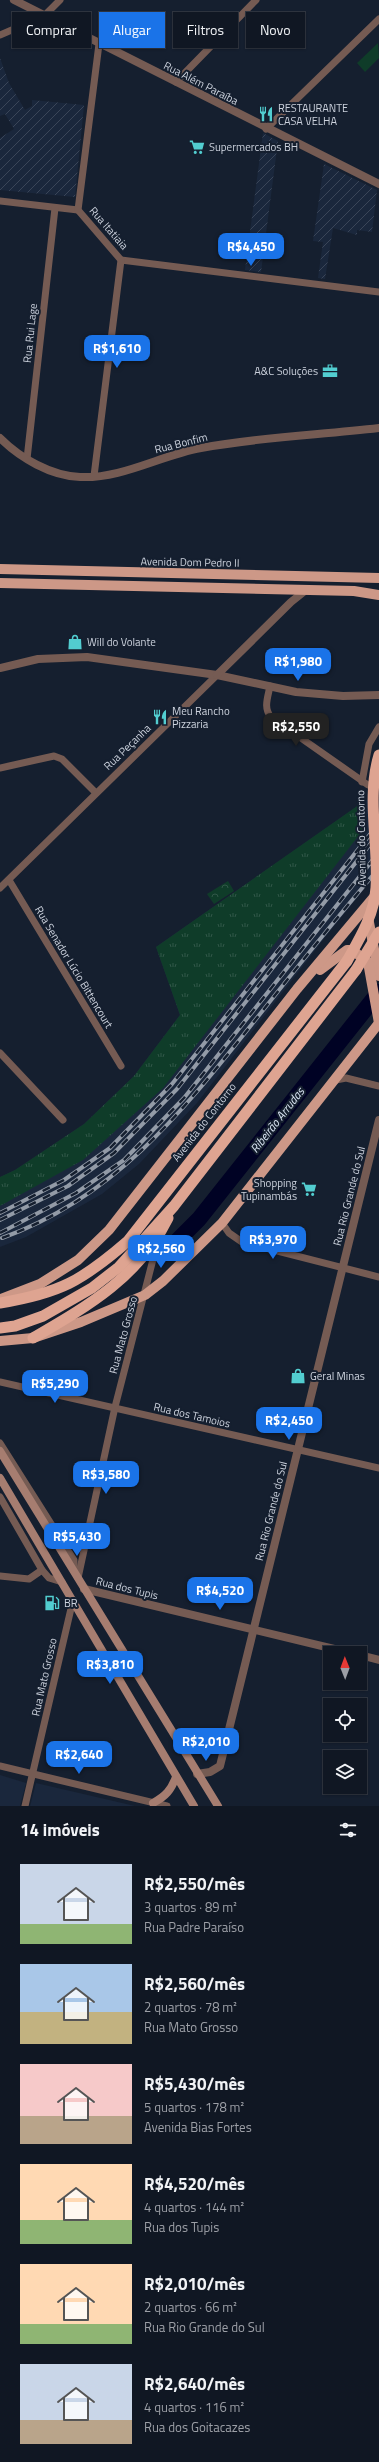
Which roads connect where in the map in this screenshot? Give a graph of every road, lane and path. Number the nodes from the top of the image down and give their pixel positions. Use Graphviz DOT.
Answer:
graph roads {
  1 [pos="14,0"];
  2 [pos="60,0"];
  3 [pos="256,0"];
  4 [pos="36,12"];
  5 [pos="48,12"];
  6 [pos="379,19"];
  7 [pos="12,30"];
  8 [pos="0,35"];
  9 [pos="91,40"];
  10 [pos="99,44"];
  11 [pos="107,48"];
  12 [pos="176,82"];
  13 [pos="266,129"];
  14 [pos="379,184"];
  15 [pos="0,201"];
  16 [pos="55,208"];
  17 [pos="78,210"];
  18 [pos="121,260"];
  19 [pos="379,292"];
  20 [pos="379,428"];
  21 [pos="0,438"];
  22 [pos="27,459"];
  23 [pos="94,476"];
  24 [pos="0,569"];
  25 [pos="379,578"];
  26 [pos="0,583"];
  27 [pos="306,590"];
  28 [pos="354,591"];
  29 [pos="379,591"];
  30 [pos="379,595"];
  31 [pos="0,668"];
  32 [pos="217,674"];
  33 [pos="270,686"];
  34 [pos="379,695"];
  35 [pos="379,727"];
  36 [pos="379,755"];
  37 [pos="0,768"];
  38 [pos="96,793"];
  39 [pos="9,880"];
  40 [pos="0,888"];
  41 [pos="379,890"];
  42 [pos="367,907"];
  43 [pos="379,932"];
  44 [pos="375,975"];
  45 [pos="297,989"];
  46 [pos="378,1019"];
  47 [pos="0,1053"];
  48 [pos="120,1066"];
  49 [pos="336,1080"];
  50 [pos="379,1086"];
  51 [pos="63,1120"];
  52 [pos="379,1120"];
  53 [pos="174,1206"];
  54 [pos="222,1223"];
  55 [pos="158,1238"];
  56 [pos="342,1268"];
  57 [pos="379,1277"];
  58 [pos="145,1295"];
  59 [pos="0,1300"];
  60 [pos="0,1303"];
  61 [pos="0,1328"];
  62 [pos="33,1338"];
  63 [pos="0,1341"];
  64 [pos="0,1382"];
  65 [pos="115,1407"];
  66 [pos="0,1444"];
  67 [pos="0,1451"];
  68 [pos="297,1451"];
  69 [pos="379,1468"];
  70 [pos="0,1478"];
  71 [pos="0,1497"];
  72 [pos="42,1570"];
  73 [pos="76,1575"];
  74 [pos="0,1576"];
  75 [pos="62,1582"];
  76 [pos="84,1589"];
  77 [pos="73,1600"];
  78 [pos="254,1630"];
  79 [pos="323,1646"];
  80 [pos="367,1657"];
  81 [pos="379,1660"];
  82 [pos="0,1766"];
  83 [pos="32,1774"];
  84 [pos="197,1774"];
  85 [pos="176,1777"];
  86 [pos="153,1803"];
  87 [pos="25,1806"];
  88 [pos="167,1806"];
  89 [pos="194,1806"];
  90 [pos="218,1806"];
  1 -- 4 [label="street, Rua Além Paraíba"];
  2 -- 5 [label="street"];
  3 -- 12 [label="street"];
  6 -- 13 [label="street"];
  7 -- 8 [label="street"];
  9 -- 10 [label="street, Rua Além Paraíba"];
  10 -- 17 [label="street, Rua Itatiaia"];
  11 -- 12 [label="street, Rua Além Paraíba"];
  12 -- 13 [label="street, Rua Além Paraíba"];
  13 -- 14 [label="street, Rua Além Paraíba"];
  15 -- 16 [label="street"];
  16 -- 17 [label="street"];
  16 -- 22 [label="street, Rua Rui Lage"];
  17 -- 18 [label="street, Rua Itatiaia"];
  18 -- 19 [label="street"];
  18 -- 23 [label="street, Rua Itatiaia"];
  20 -- 23 [label="street, Rua Bonfim"];
  21 -- 22 [label="street, Rua Bonfim"];
  22 -- 23 [label="street, Rua Bonfim"];
  24 -- 25 [label="main road, Avenida Dom Pedro II"];
  26 -- 27 [label="main road"];
  27 -- 28 [label="main road"];
  27 -- 32 [label="street, Rua Peçanha"];
  28 -- 29 [label="main road"];
  28 -- 30 [label="main road"];
  31 -- 32 [label="street"];
  32 -- 33 [label="street"];
  32 -- 38 [label="street, Rua Peçanha"];
  33 -- 34 [label="street"];
  33 -- 35 [label="street"];
  36 -- 60 [label="highway, Avenida do Contorno, bridge"];
  37 -- 38 [label="street"];
  38 -- 39 [label="street, Rua Peçanha"];
  39 -- 40 [label="street, Rua Peçanha"];
  39 -- 48 [label="street, Rua Senador Lúcio Bittencourt"];
  41 -- 42 [label="main road, Avenida do Contorno"];
  42 -- 44 [label="main road"];
  42 -- 45 [label="main road, Avenida do Contorno"];
  43 -- 53 [label="highway, bridge"];
  44 -- 45 [label="main road"];
  44 -- 46 [label="main road"];
  45 -- 59 [label="main road, Avenida do Contorno"];
  46 -- 49 [label="main road"];
  47 -- 51 [label="street"];
  49 -- 50 [label="street"];
  49 -- 54 [label="main road"];
  52 -- 56 [label="street, Rua Rio Grande do Sul"];
  53 -- 55 [label="highway"];
  53 -- 61 [label="highway"];
  54 -- 56 [label="street"];
  54 -- 58 [label="main road"];
  55 -- 58 [label="street, Rua Mato Grosso"];
  55 -- 62 [label="highway"];
  56 -- 57 [label="street"];
  56 -- 68 [label="street, Rua Rio Grande do Sul"];
  58 -- 62 [label="main road"];
  58 -- 65 [label="street, Rua Mato Grosso"];
  62 -- 63 [label="main road"];
  64 -- 65 [label="street, Rua dos Tamoios"];
  65 -- 68 [label="street, Rua dos Tamoios"];
  65 -- 73 [label="street, Rua Mato Grosso"];
  66 -- 73 [label="street"];
  67 -- 73 [label="main road"];
  68 -- 69 [label="street, Rua dos Tamoios"];
  68 -- 78 [label="street, Rua Rio Grande do Sul"];
  70 -- 75 [label="main road"];
  71 -- 72 [label="street"];
  72 -- 74 [label="street"];
  72 -- 75 [label="street"];
  73 -- 76 [label="main road"];
  75 -- 77 [label="main road"];
  76 -- 78 [label="street, Rua dos Tupis"];
  76 -- 84 [label="main road"];
  77 -- 83 [label="street, Rua Mato Grosso"];
  77 -- 85 [label="main road"];
  78 -- 79 [label="street, Rua dos Tupis"];
  78 -- 84 [label="street, Rua Rio Grande do Sul"];
  80 -- 81 [label="street"];
  82 -- 83 [label="street"];
  83 -- 86 [label="street"];
  83 -- 87 [label="street, Rua Mato Grosso"];
  84 -- 90 [label="main road"];
  85 -- 86 [label="main road"];
  85 -- 89 [label="main road"];
  86 -- 88 [label="street"];
}
